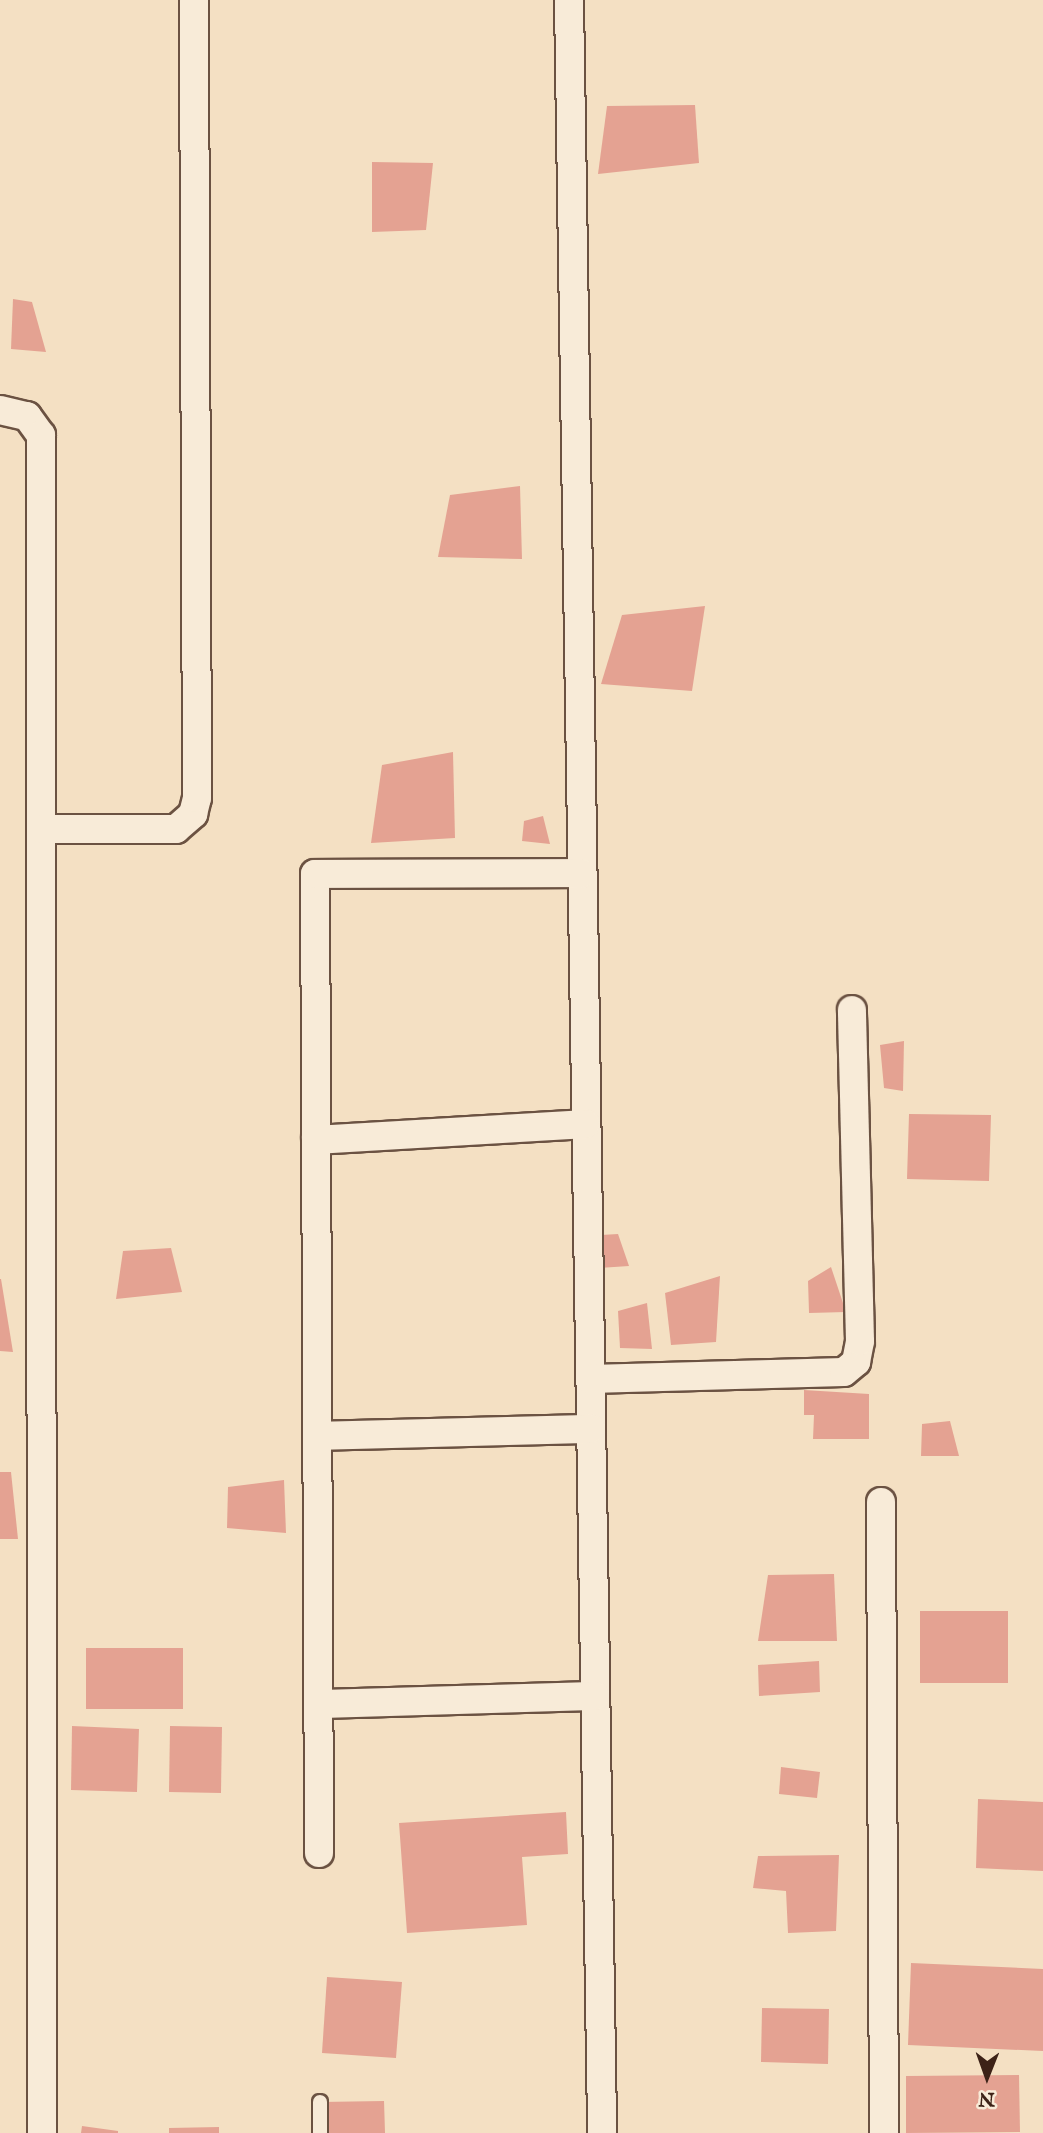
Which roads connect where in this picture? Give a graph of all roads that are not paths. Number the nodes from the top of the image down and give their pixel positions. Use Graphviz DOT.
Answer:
graph roads {
  1 [pos="194,0"];
  2 [pos="569,0"];
  3 [pos="0,410"];
  4 [pos="42,829"];
  5 [pos="582,873"];
  6 [pos="852,1010"];
  7 [pos="586,1124"];
  8 [pos="316,1140"];
  9 [pos="590,1379"];
  10 [pos="591,1429"];
  11 [pos="318,1436"];
  12 [pos="881,1502"];
  13 [pos="595,1696"];
  14 [pos="318,1703"];
  15 [pos="319,1853"];
  16 [pos="320,2102"];
  17 [pos="43,2133"];
  18 [pos="320,2133"];
  19 [pos="602,2133"];
  20 [pos="884,2133"];
  1 -- 4 [label="street"];
  2 -- 5 [label="street"];
  3 -- 4 [label="street"];
  4 -- 17 [label="street"];
  5 -- 7 [label="street"];
  5 -- 8 [label="street"];
  6 -- 9 [label="street"];
  7 -- 8 [label="street"];
  7 -- 9 [label="street"];
  8 -- 11 [label="street"];
  9 -- 10 [label="street"];
  10 -- 11 [label="street"];
  10 -- 13 [label="street"];
  11 -- 14 [label="street"];
  12 -- 20 [label="street"];
  13 -- 14 [label="street"];
  13 -- 19 [label="street"];
  14 -- 15 [label="street"];
  16 -- 18 [label="lane"];
}
